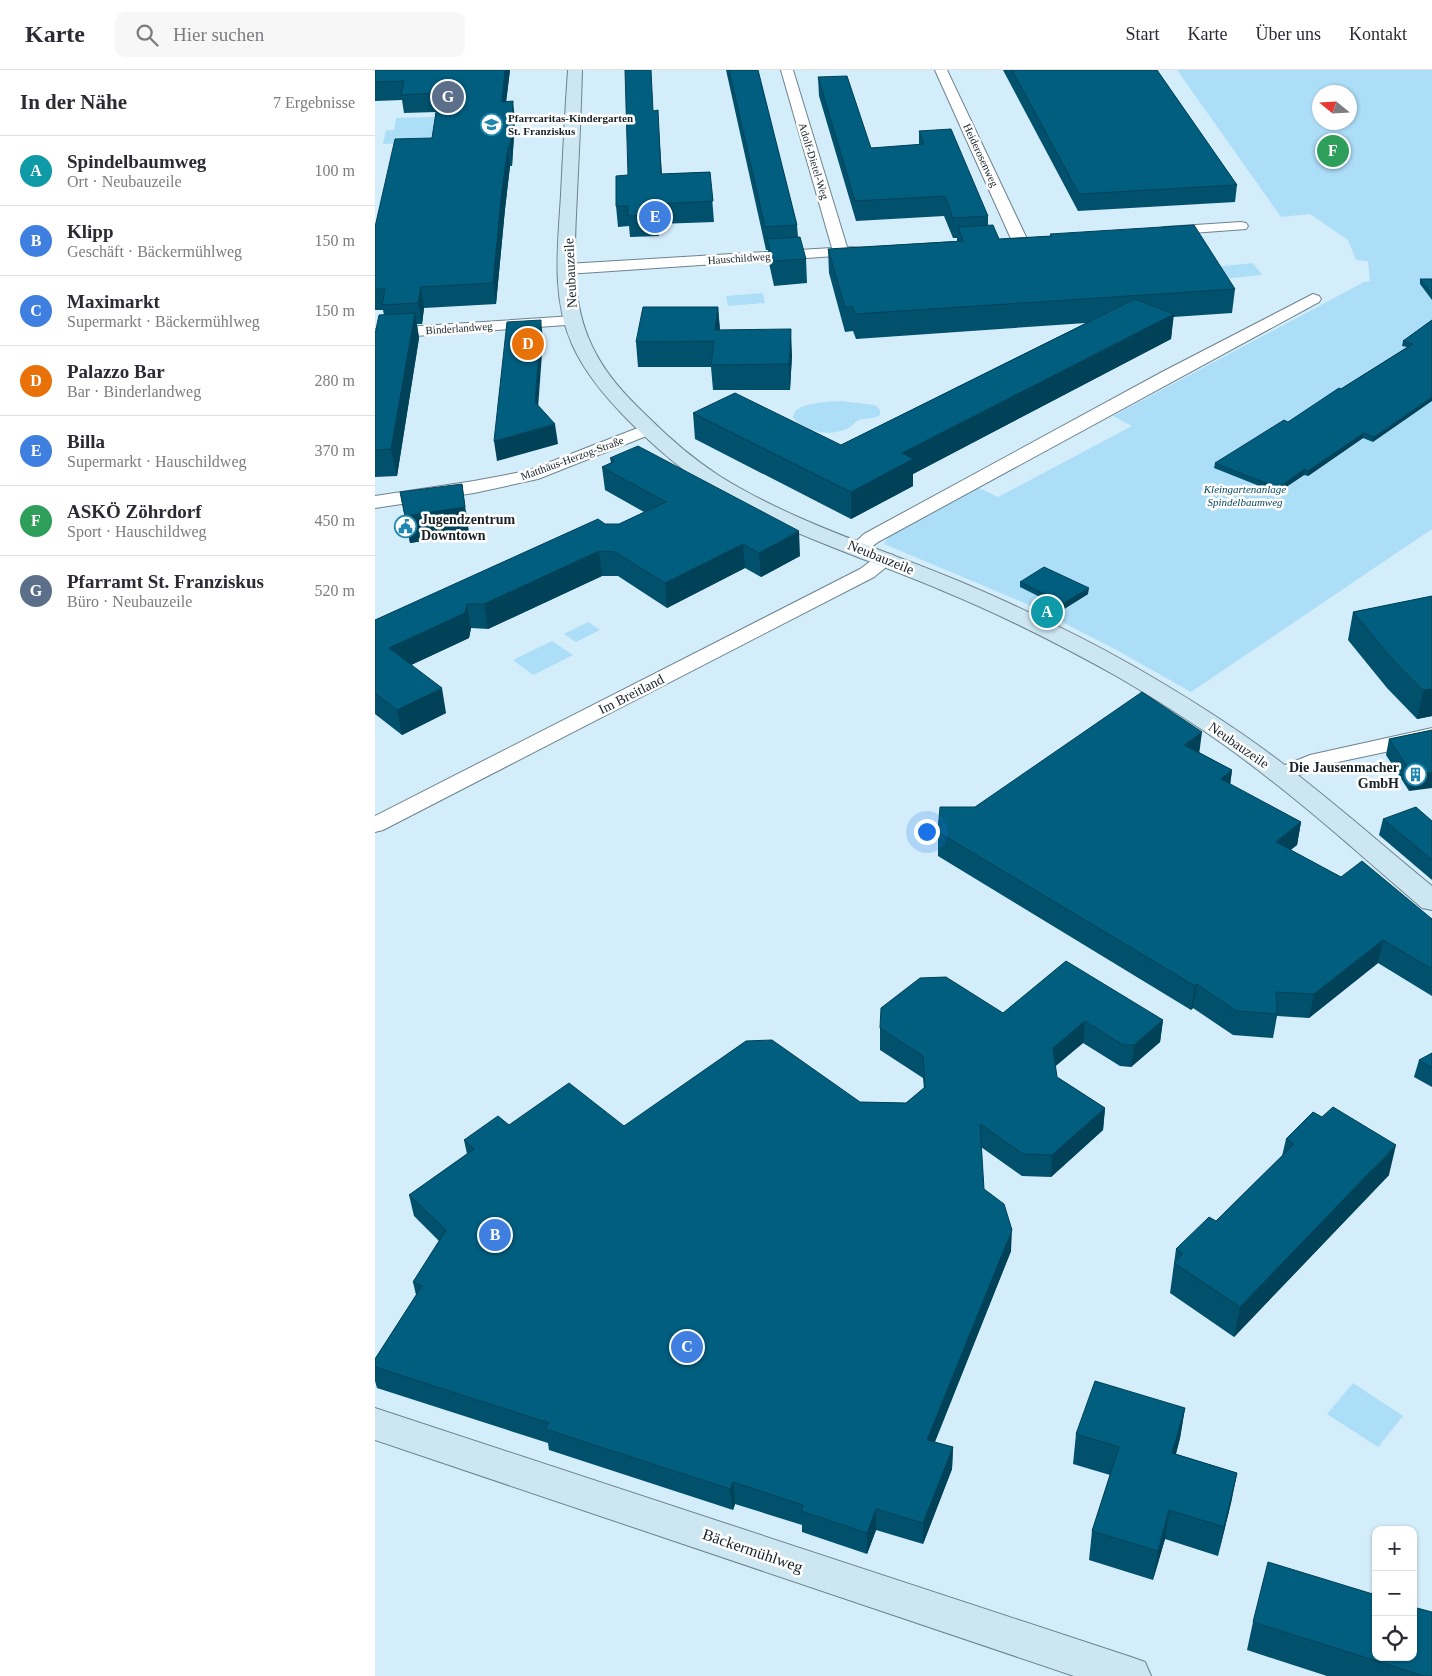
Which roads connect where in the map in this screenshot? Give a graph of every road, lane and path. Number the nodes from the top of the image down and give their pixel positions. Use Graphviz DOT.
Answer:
graph roads {
  1 [pos="575,70"];
  2 [pos="787,70"];
  3 [pos="941,70"];
  4 [pos="1241,226"];
  5 [pos="1148,232"];
  6 [pos="1000,242"];
  7 [pos="873,250"];
  8 [pos="841,252"];
  9 [pos="567,270"];
  10 [pos="1313,299"];
  11 [pos="573,320"];
  12 [pos="375,334"];
  13 [pos="649,429"];
  14 [pos="375,502"];
  15 [pos="859,548"];
  16 [pos="886,559"];
  17 [pos="1432,736"];
  18 [pos="1281,775"];
  19 [pos="375,825"];
  20 [pos="1432,901"];
  21 [pos="375,1424"];
  22 [pos="1131,1676"];
  1 -- 9 [label="street, Neubauzeile"];
  2 -- 8 [label="street, Adolf-Dietel-Weg"];
  3 -- 6 [label="street, Heiderosenweg"];
  4 -- 5 [label="street"];
  7 -- 8 [label="street, Hauschildweg"];
  8 -- 9 [label="street, Hauschildweg"];
  9 -- 11 [label="street, Neubauzeile"];
  10 -- 15 [label="street"];
  11 -- 12 [label="street, Binderlandweg"];
  11 -- 13 [label="street, Neubauzeile"];
  13 -- 14 [label="street, Matthäus-Herzog-Straße"];
  13 -- 15 [label="street, Neubauzeile"];
  15 -- 16 [label="street, Neubauzeile"];
  16 -- 18 [label="street, Neubauzeile"];
  16 -- 19 [label="street, Im Breitland"];
  17 -- 18 [label="street"];
  18 -- 20 [label="street, Neubauzeile"];
  21 -- 22 [label="street, Bäckermühlweg"];
}
